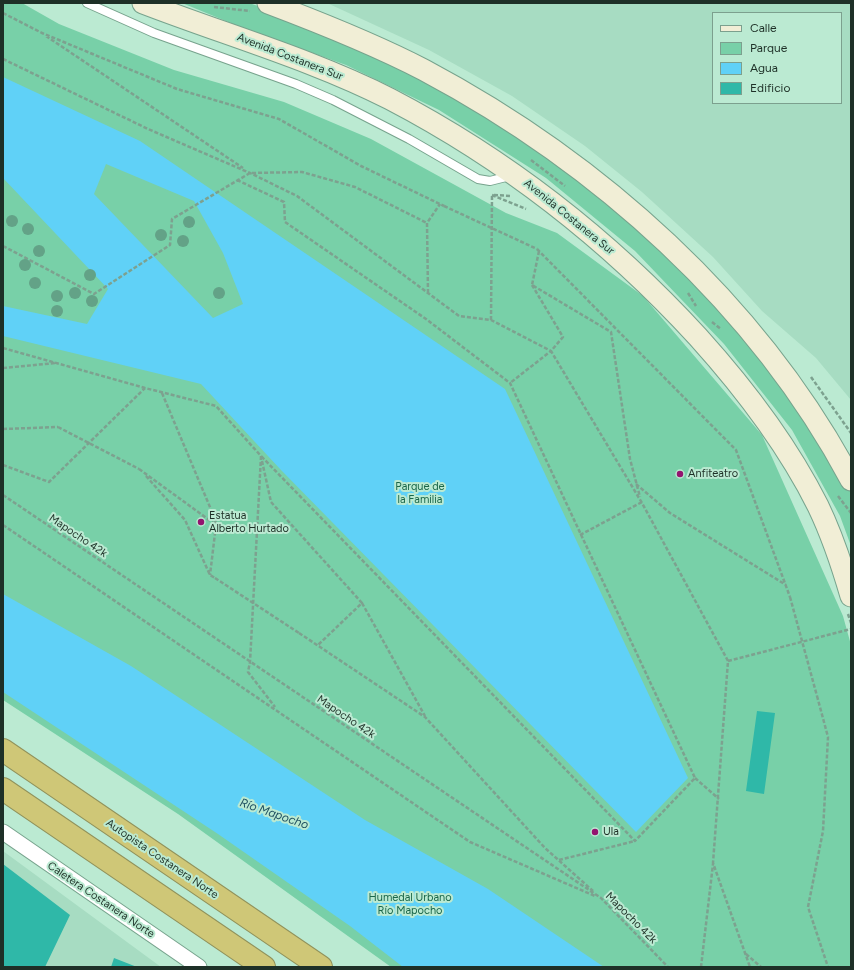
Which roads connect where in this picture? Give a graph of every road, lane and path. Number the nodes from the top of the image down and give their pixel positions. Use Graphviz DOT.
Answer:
graph roads {
  1 [pos="87,3"];
  2 [pos="143,3"];
  3 [pos="268,3"];
  4 [pos="3,13"];
  5 [pos="42,33"];
  6 [pos="3,59"];
  7 [pos="250,173"];
  8 [pos="516,175"];
  9 [pos="235,181"];
  10 [pos="440,204"];
  11 [pos="527,209"];
  12 [pos="427,223"];
  13 [pos="3,246"];
  14 [pos="538,250"];
  15 [pos="532,285"];
  16 [pos="428,294"];
  17 [pos="491,320"];
  18 [pos="3,348"];
  19 [pos="551,351"];
  20 [pos="58,363"];
  21 [pos="3,368"];
  22 [pos="510,383"];
  23 [pos="145,388"];
  24 [pos="162,392"];
  25 [pos="3,429"];
  26 [pos="833,447"];
  27 [pos="261,456"];
  28 [pos="3,465"];
  29 [pos="851,470"];
  30 [pos="142,471"];
  31 [pos="851,480"];
  32 [pos="635,483"];
  33 [pos="3,496"];
  34 [pos="642,503"];
  35 [pos="3,525"];
  36 [pos="216,525"];
  37 [pos="580,535"];
  38 [pos="210,575"];
  39 [pos="787,585"];
  40 [pos="849,602"];
  41 [pos="362,603"];
  42 [pos="851,623"];
  43 [pos="851,629"];
  44 [pos="318,645"];
  45 [pos="728,661"];
  46 [pos="250,662"];
  47 [pos="277,710"];
  48 [pos="425,717"];
  49 [pos="3,750"];
  50 [pos="695,778"];
  51 [pos="3,789"];
  52 [pos="719,799"];
  53 [pos="3,832"];
  54 [pos="635,841"];
  55 [pos="559,860"];
  56 [pos="713,863"];
  57 [pos="600,898"];
  58 [pos="746,954"];
  59 [pos="199,967"];
  60 [pos="264,967"];
  61 [pos="321,967"];
  62 [pos="668,967"];
  63 [pos="701,967"];
  64 [pos="750,967"];
  65 [pos="761,967"];
  66 [pos="828,967"];
  1 -- 8 [label="lane"];
  2 -- 8 [label="main road, Avenida Costanera Sur"];
  3 -- 26 [label="main road"];
  4 -- 5 [label="path"];
  5 -- 7 [label="path"];
  5 -- 10 [label="path"];
  6 -- 7 [label="path"];
  7 -- 9 [label="path"];
  7 -- 12 [label="path"];
  7 -- 16 [label="path"];
  8 -- 40 [label="main road, Avenida Costanera Sur"];
  9 -- 13 [label="path"];
  9 -- 22 [label="path"];
  10 -- 12 [label="path"];
  10 -- 14 [label="path, bridge"];
  11 -- 17 [label="path"];
  12 -- 16 [label="path"];
  14 -- 15 [label="path"];
  14 -- 39 [label="path"];
  15 -- 19 [label="path"];
  15 -- 32 [label="path"];
  16 -- 17 [label="path"];
  17 -- 19 [label="path"];
  18 -- 20 [label="path"];
  19 -- 22 [label="path"];
  19 -- 34 [label="path"];
  20 -- 21 [label="path"];
  20 -- 23 [label="path"];
  22 -- 37 [label="path"];
  23 -- 24 [label="path"];
  23 -- 28 [label="path"];
  24 -- 27 [label="path"];
  24 -- 36 [label="path"];
  25 -- 30 [label="path, bridge"];
  26 -- 29 [label="street"];
  26 -- 31 [label="main road"];
  27 -- 41 [label="path"];
  27 -- 46 [label="path"];
  27 -- 54 [label="path"];
  30 -- 36 [label="path"];
  30 -- 38 [label="path"];
  32 -- 34 [label="path"];
  32 -- 39 [label="path"];
  33 -- 46 [label="path, Mapocho 42k"];
  34 -- 37 [label="path"];
  34 -- 45 [label="path"];
  35 -- 47 [label="path"];
  36 -- 38 [label="path"];
  37 -- 50 [label="path"];
  38 -- 44 [label="path, bridge"];
  39 -- 66 [label="path, bridge"];
  40 -- 42 [label="path"];
  41 -- 44 [label="path"];
  41 -- 48 [label="path"];
  43 -- 45 [label="path"];
  44 -- 48 [label="path"];
  45 -- 52 [label="path"];
  46 -- 47 [label="path"];
  46 -- 57 [label="path, Mapocho 42k"];
  47 -- 57 [label="path"];
  48 -- 55 [label="path"];
  49 -- 61 [label="highway, Autopista Costanera Norte"];
  50 -- 52 [label="path"];
  50 -- 54 [label="path"];
  51 -- 60 [label="highway"];
  52 -- 56 [label="path"];
  53 -- 59 [label="street, Caletera Costanera Norte"];
  54 -- 55 [label="path"];
  55 -- 57 [label="path"];
  56 -- 58 [label="path"];
  56 -- 63 [label="path"];
  57 -- 62 [label="path, Mapocho 42k"];
  58 -- 64 [label="path"];
  58 -- 65 [label="path"];
}
